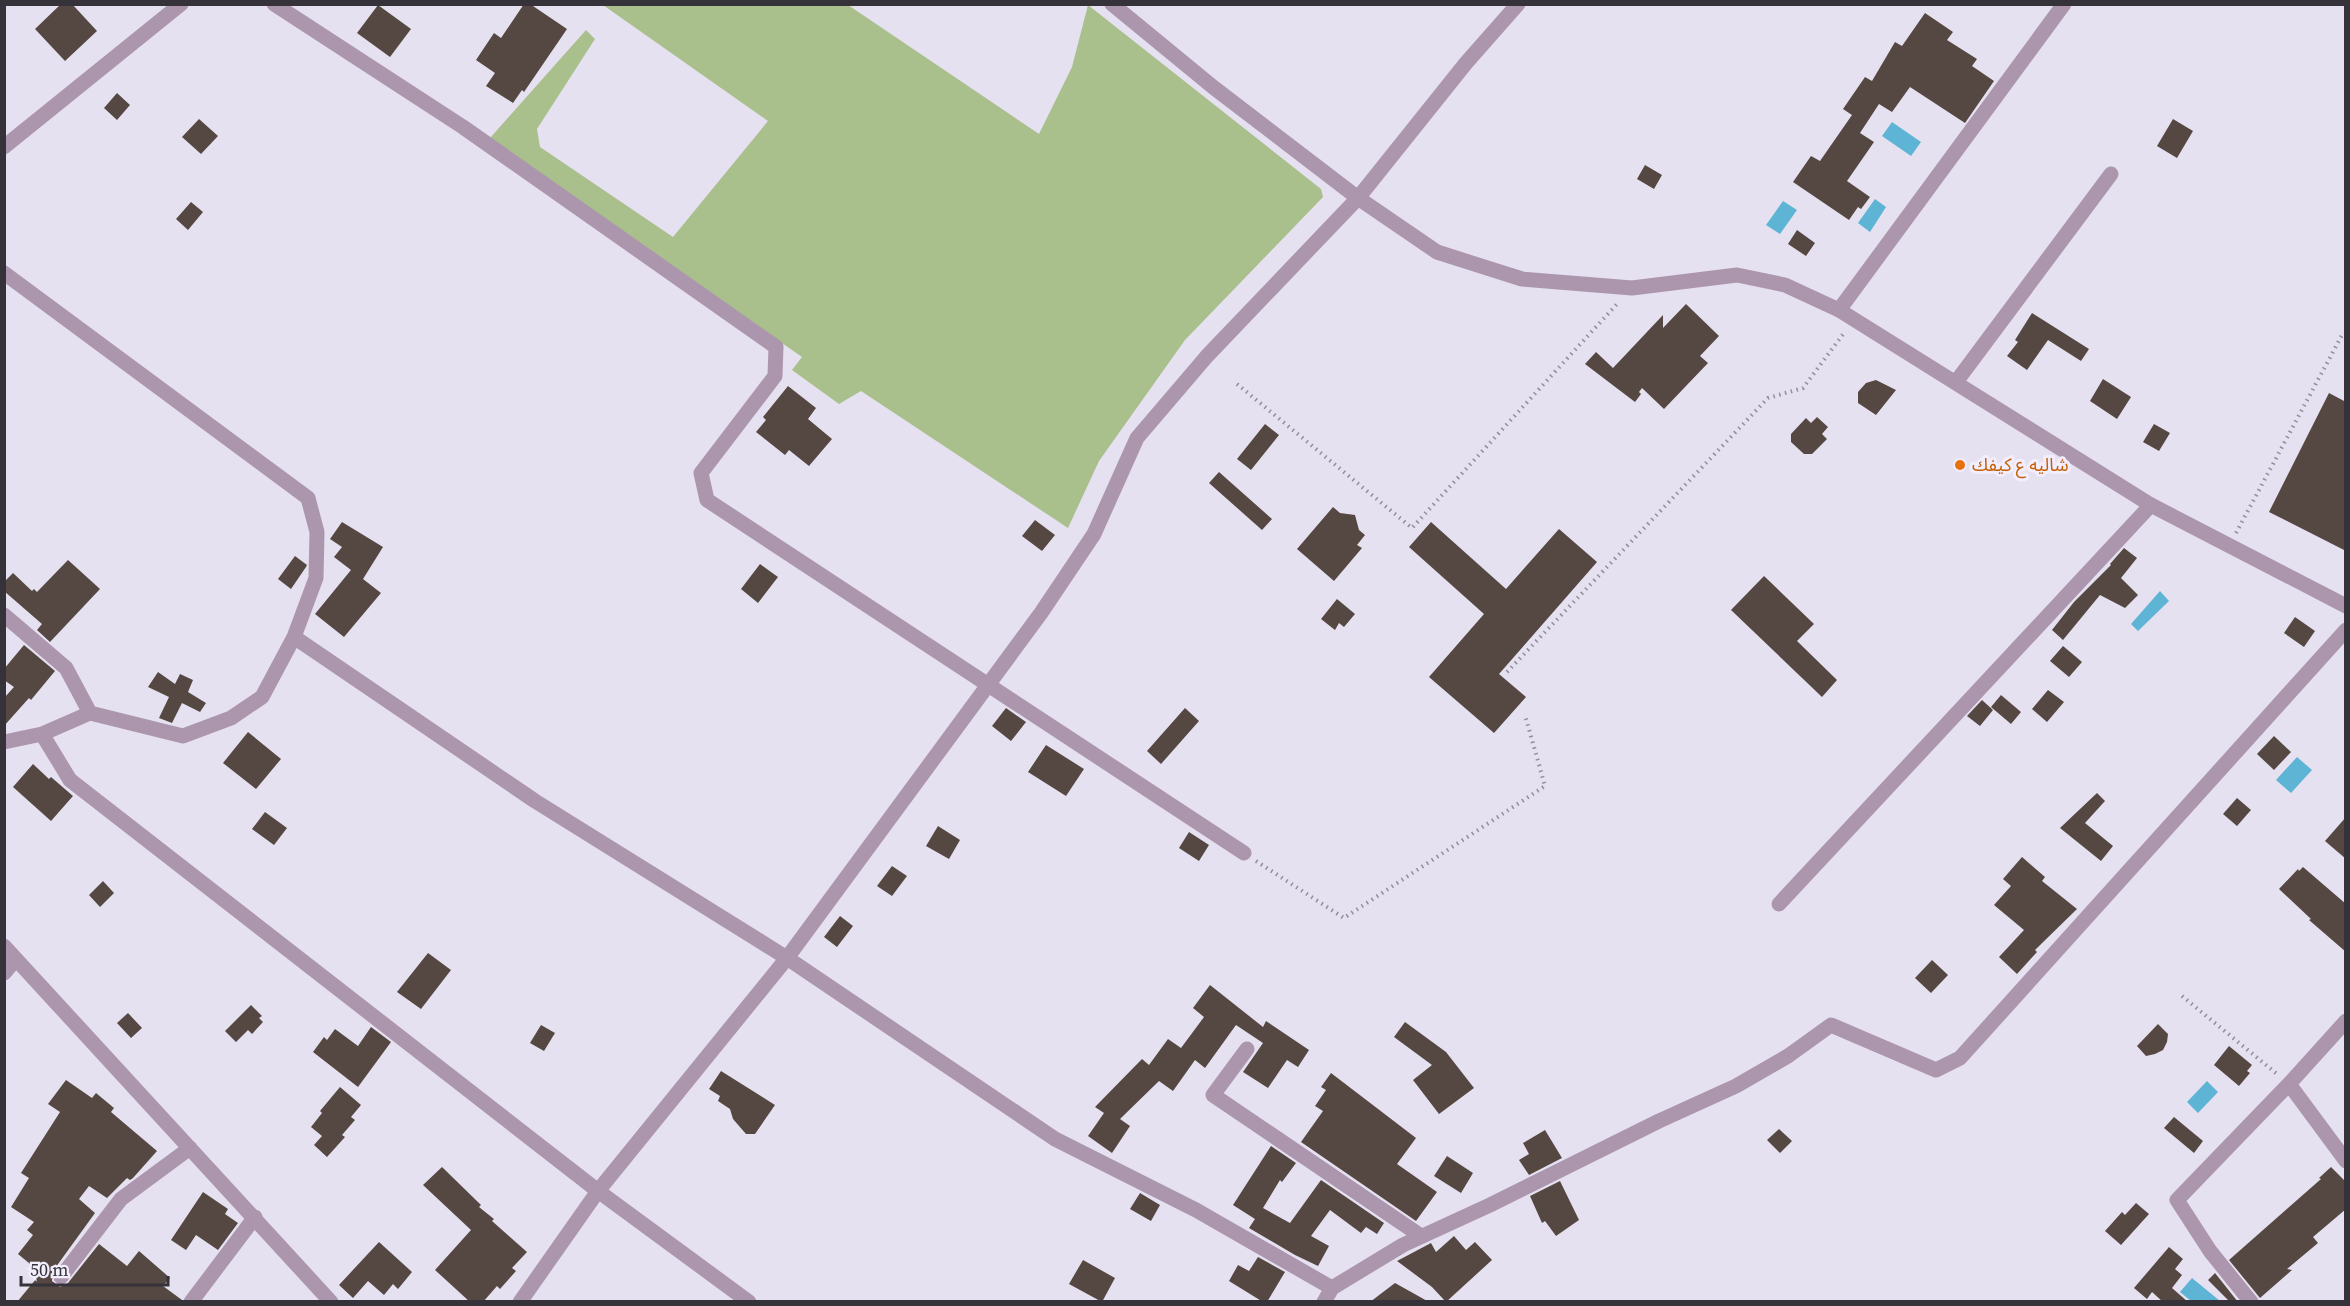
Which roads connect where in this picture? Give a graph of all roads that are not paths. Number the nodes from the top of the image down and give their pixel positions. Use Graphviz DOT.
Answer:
graph roads {
  1 [pos="181,4"];
  2 [pos="274,4"];
  3 [pos="1112,4"];
  4 [pos="1518,4"];
  5 [pos="2064,4"];
  6 [pos="5,145"];
  7 [pos="2111,174"];
  8 [pos="1358,198"];
  9 [pos="4,273"];
  10 [pos="1839,310"];
  11 [pos="1956,382"];
  12 [pos="2151,505"];
  13 [pos="2346,606"];
  14 [pos="4,615"];
  15 [pos="2346,630"];
  16 [pos="294,637"];
  17 [pos="990,684"];
  18 [pos="90,713"];
  19 [pos="42,734"];
  20 [pos="4,742"];
  21 [pos="1244,853"];
  22 [pos="1779,904"];
  23 [pos="4,946"];
  24 [pos="787,958"];
  25 [pos="16,959"];
  26 [pos="4,973"];
  27 [pos="2346,1021"];
  28 [pos="1247,1049"];
  29 [pos="2289,1084"];
  30 [pos="190,1148"];
  31 [pos="2346,1161"];
  32 [pos="598,1191"];
  33 [pos="255,1217"];
  34 [pos="1421,1236"];
  35 [pos="61,1277"];
  36 [pos="1332,1288"];
  37 [pos="191,1302"];
  38 [pos="331,1302"];
  39 [pos="520,1302"];
  40 [pos="749,1302"];
  41 [pos="1324,1302"];
  42 [pos="2251,1302"];
  1 -- 6 [label="street"];
  2 -- 17 [label="street"];
  3 -- 8 [label="street"];
  4 -- 8 [label="street"];
  5 -- 10 [label="street"];
  7 -- 11 [label="street"];
  8 -- 10 [label="street"];
  8 -- 17 [label="street"];
  9 -- 16 [label="street"];
  10 -- 11 [label="street"];
  11 -- 12 [label="street"];
  12 -- 13 [label="street"];
  12 -- 22 [label="street"];
  14 -- 18 [label="street"];
  15 -- 34 [label="street"];
  16 -- 18 [label="street"];
  16 -- 24 [label="street"];
  17 -- 21 [label="street"];
  17 -- 24 [label="street"];
  18 -- 19 [label="street"];
  19 -- 20 [label="street"];
  19 -- 32 [label="street"];
  23 -- 25 [label="street"];
  24 -- 32 [label="street"];
  24 -- 36 [label="street"];
  25 -- 26 [label="street"];
  25 -- 30 [label="street"];
  27 -- 29 [label="street"];
  28 -- 34 [label="street"];
  29 -- 31 [label="street"];
  29 -- 42 [label="street"];
  30 -- 33 [label="street"];
  30 -- 35 [label="street"];
  32 -- 39 [label="street"];
  32 -- 40 [label="street"];
  33 -- 37 [label="street"];
  33 -- 38 [label="street"];
  34 -- 36 [label="street"];
  36 -- 41 [label="street"];
}
